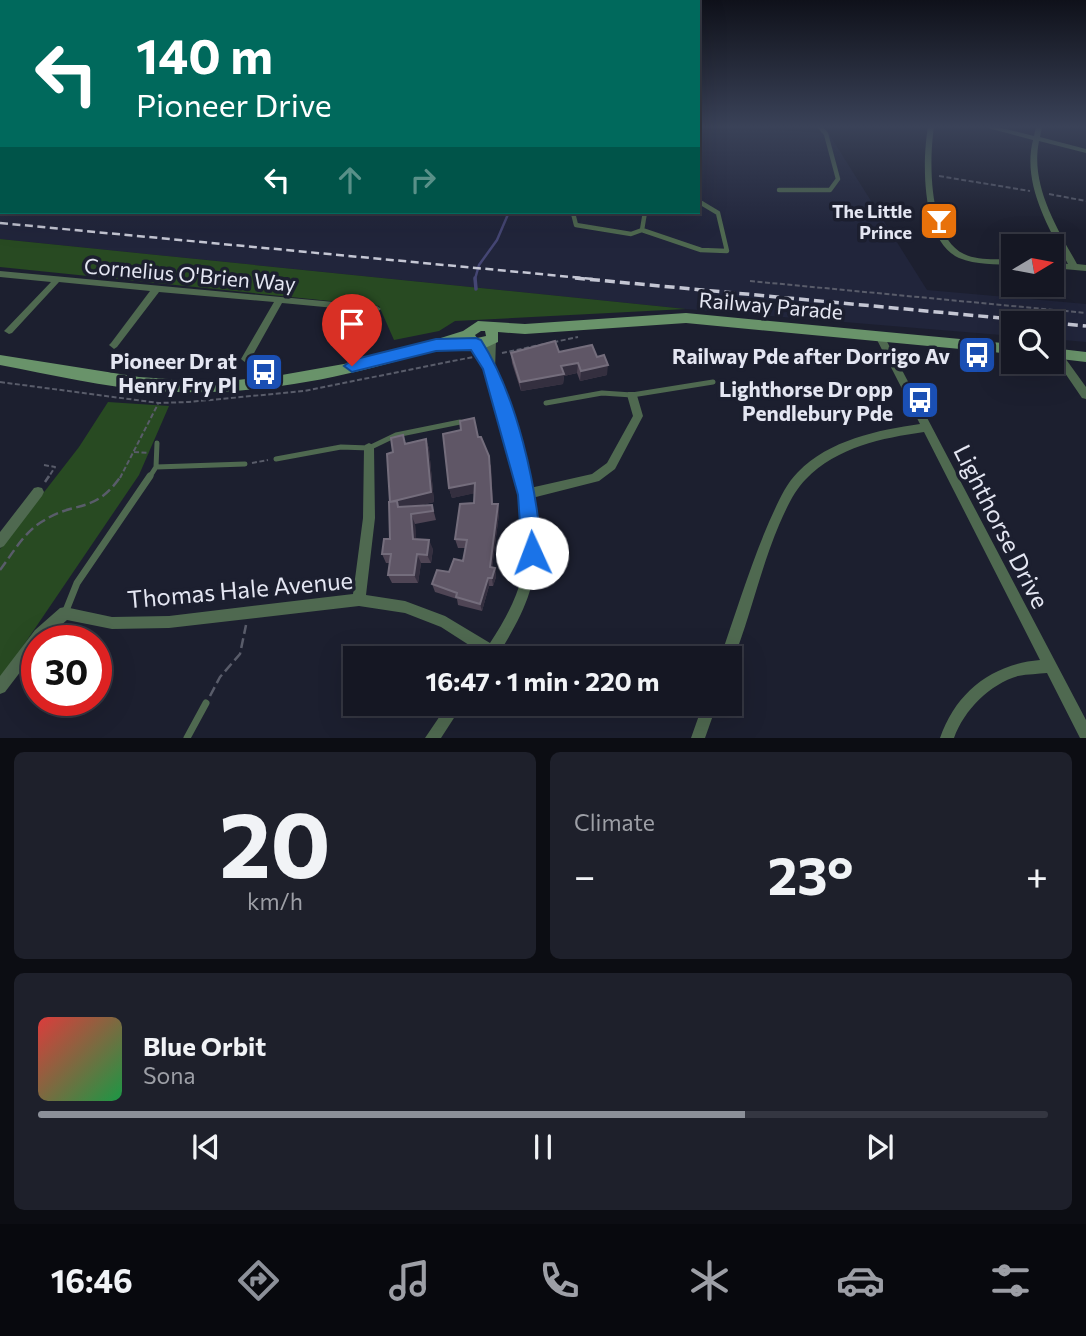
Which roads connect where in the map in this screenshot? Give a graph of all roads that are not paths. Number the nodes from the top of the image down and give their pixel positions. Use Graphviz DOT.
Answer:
graph roads {
  1 [pos="833,161"];
  2 [pos="928,161"];
  3 [pos="1033,161"];
  4 [pos="779,190"];
  5 [pos="700,202"];
  6 [pos="573,214"];
  7 [pos="645,214"];
  8 [pos="642,230"];
  9 [pos="1001,261"];
  10 [pos="1064,266"];
  11 [pos="1074,267"];
  12 [pos="1086,268"];
  13 [pos="0,274"];
  14 [pos="56,281"];
  15 [pos="158,288"];
  16 [pos="280,299"];
  17 [pos="377,309"];
  18 [pos="9,331"];
  19 [pos="880,336"];
  20 [pos="483,342"];
  21 [pos="114,345"];
  22 [pos="1001,348"];
  23 [pos="1064,354"];
  24 [pos="1086,357"];
  25 [pos="246,359"];
  26 [pos="0,360"];
  27 [pos="1064,366"];
  28 [pos="713,382"];
  29 [pos="632,395"];
  30 [pos="1086,395"];
  31 [pos="546,403"];
  32 [pos="460,422"];
  33 [pos="928,427"];
  34 [pos="157,443"];
  35 [pos="369,448"];
  36 [pos="276,459"];
  37 [pos="245,464"];
  38 [pos="156,467"];
  39 [pos="38,492"];
  40 [pos="528,495"];
  41 [pos="0,542"];
  42 [pos="359,600"];
  43 [pos="65,613"];
  44 [pos="477,646"];
  45 [pos="497,646"];
  46 [pos="731,646"];
  47 [pos="1051,666"];
  48 [pos="0,687"];
  49 [pos="206,703"];
  50 [pos="447,716"];
  51 [pos="706,716"];
  52 [pos="1086,735"];
  53 [pos="187,737"];
  54 [pos="432,737"];
  55 [pos="698,737"];
  56 [pos="947,737"];
  1 -- 4 [label="lane"];
  2 -- 9 [label="street"];
  3 -- 11 [label="street"];
  5 -- 8 [label="lane"];
  6 -- 8 [label="lane"];
  7 -- 8 [label="lane"];
  10 -- 11 [label="street"];
  11 -- 12 [label="street"];
  13 -- 14 [label="street, Cornelius O'Brien Way"];
  14 -- 15 [label="street, Cornelius O'Brien Way"];
  14 -- 18 [label="street"];
  15 -- 16 [label="street, Cornelius O'Brien Way"];
  15 -- 21 [label="street"];
  16 -- 17 [label="street, Cornelius O'Brien Way"];
  16 -- 25 [label="street"];
  19 -- 20 [label="main road, Railway Parade"];
  19 -- 22 [label="main road, Railway Parade"];
  19 -- 33 [label="street, Lighthorse Drive"];
  20 -- 26 [label="main road, Railway Parade"];
  20 -- 40 [label="street"];
  23 -- 24 [label="main road"];
  27 -- 30 [label="street"];
  28 -- 29 [label="lane"];
  29 -- 31 [label="lane"];
  29 -- 40 [label="street"];
  32 -- 35 [label="lane"];
  33 -- 46 [label="street"];
  33 -- 47 [label="street, Lighthorse Drive"];
  34 -- 38 [label="lane"];
  35 -- 36 [label="lane"];
  35 -- 42 [label="street"];
  37 -- 38 [label="lane"];
  38 -- 43 [label="lane"];
  39 -- 41 [label="street"];
  40 -- 45 [label="street"];
  42 -- 43 [label="street, Thomas Hale Avenue"];
  42 -- 44 [label="street, Thomas Hale Avenue"];
  43 -- 48 [label="street"];
  47 -- 52 [label="street, Lighthorse Drive"];
  47 -- 56 [label="street"];
  49 -- 53 [label="lane"];
  50 -- 54 [label="street"];
  51 -- 55 [label="street"];
}
